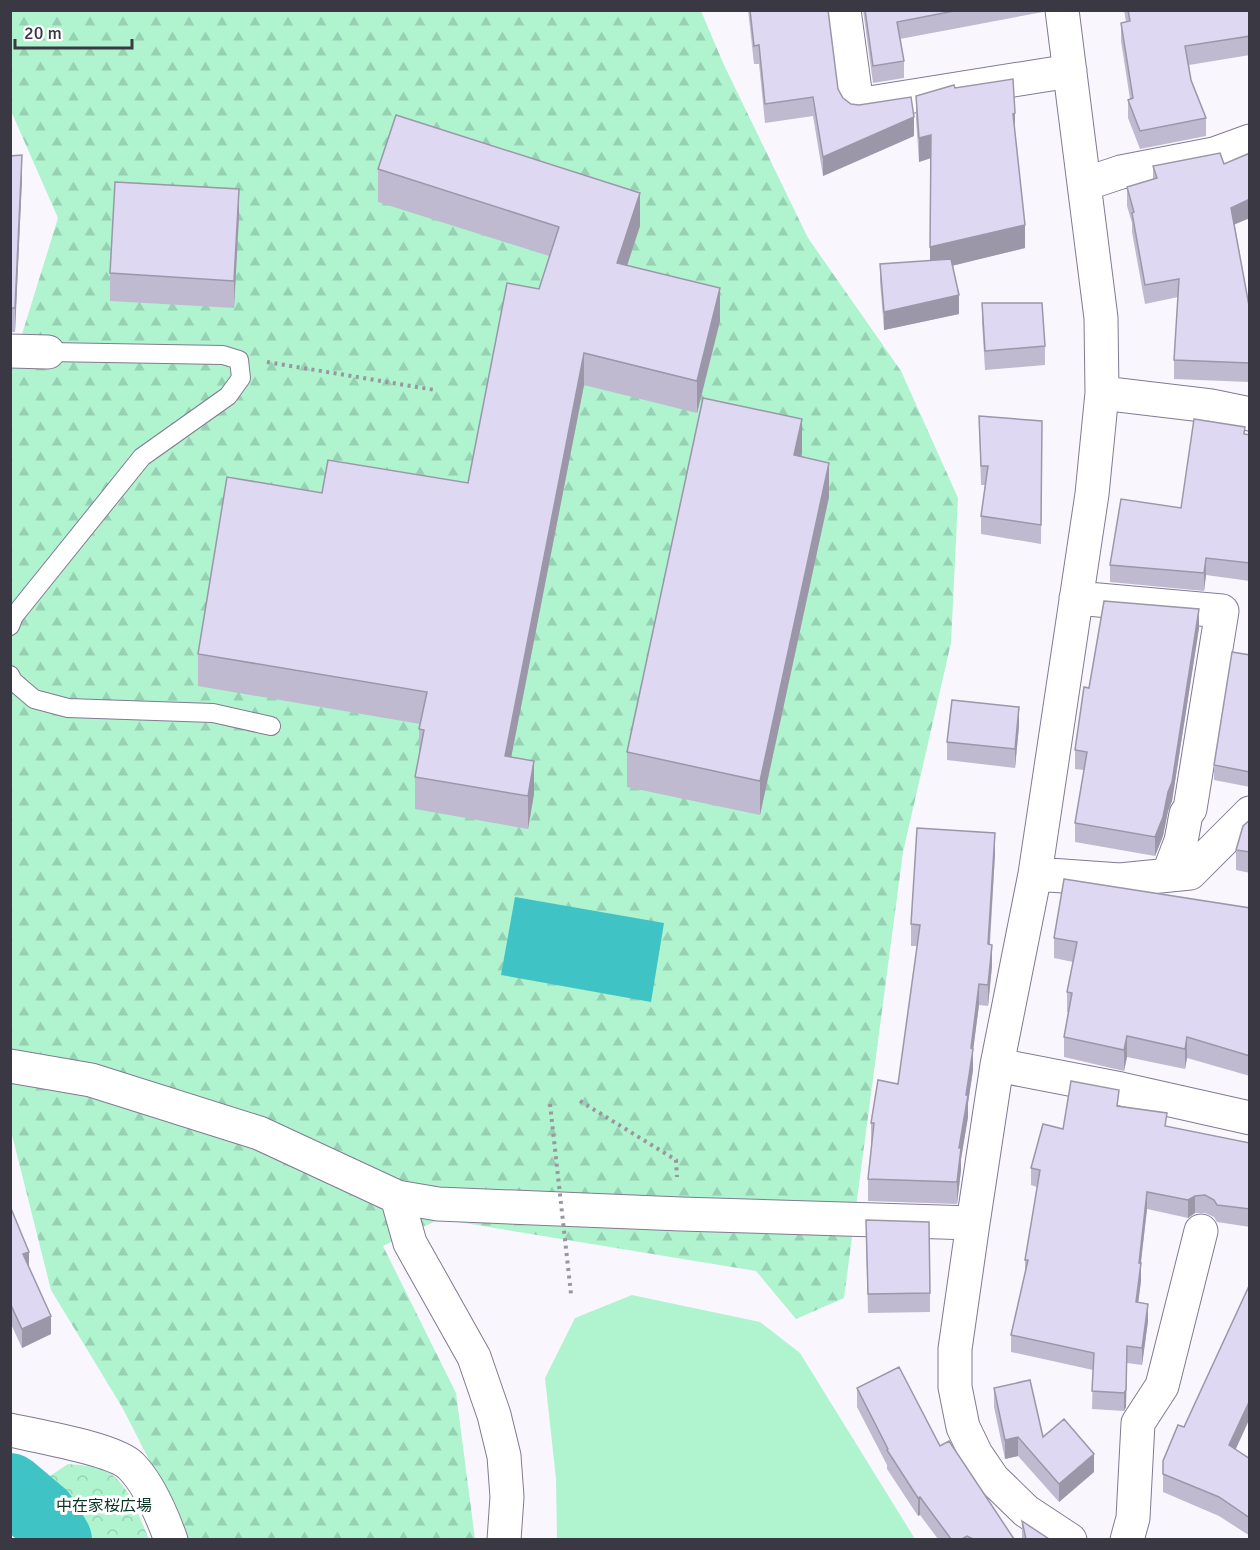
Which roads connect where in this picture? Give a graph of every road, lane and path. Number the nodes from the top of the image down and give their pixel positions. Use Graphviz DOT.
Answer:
graph roads {
  1 [pos="844,10"];
  2 [pos="1062,10"];
  3 [pos="1070,71"];
  4 [pos="1250,141"];
  5 [pos="1085,184"];
  6 [pos="10,351"];
  7 [pos="48,352"];
  8 [pos="273,362"];
  9 [pos="435,390"];
  10 [pos="1102,393"];
  11 [pos="1250,414"];
  12 [pos="1076,598"];
  13 [pos="10,626"];
  14 [pos="10,675"];
  15 [pos="272,726"];
  16 [pos="1250,813"];
  17 [pos="1035,874"];
  18 [pos="1168,875"];
  19 [pos="997,1065"];
  20 [pos="10,1066"];
  21 [pos="580,1101"];
  22 [pos="550,1104"];
  23 [pos="1250,1118"];
  24 [pos="676,1161"];
  25 [pos="397,1197"];
  26 [pos="974,1222"];
  27 [pos="1201,1231"];
  28 [pos="571,1294"];
  29 [pos="10,1430"];
  30 [pos="171,1539"];
  31 [pos="504,1539"];
  32 [pos="1070,1539"];
  33 [pos="1127,1539"];
  1 -- 3 [label="street"];
  2 -- 3 [label="street"];
  3 -- 5 [label="street"];
  4 -- 5 [label="street"];
  5 -- 10 [label="street"];
  6 -- 7 [label="street"];
  7 -- 13 [label="lane"];
  8 -- 9 [label="path"];
  10 -- 11 [label="street"];
  10 -- 12 [label="street"];
  12 -- 17 [label="street"];
  12 -- 18 [label="street"];
  14 -- 15 [label="lane"];
  16 -- 18 [label="street"];
  17 -- 18 [label="street"];
  17 -- 19 [label="street"];
  19 -- 23 [label="street"];
  19 -- 26 [label="street"];
  20 -- 25 [label="street"];
  21 -- 24 [label="path"];
  22 -- 28 [label="path, bridge"];
  25 -- 26 [label="street"];
  25 -- 31 [label="street"];
  26 -- 32 [label="street"];
  27 -- 33 [label="street"];
  29 -- 30 [label="street"];
}
